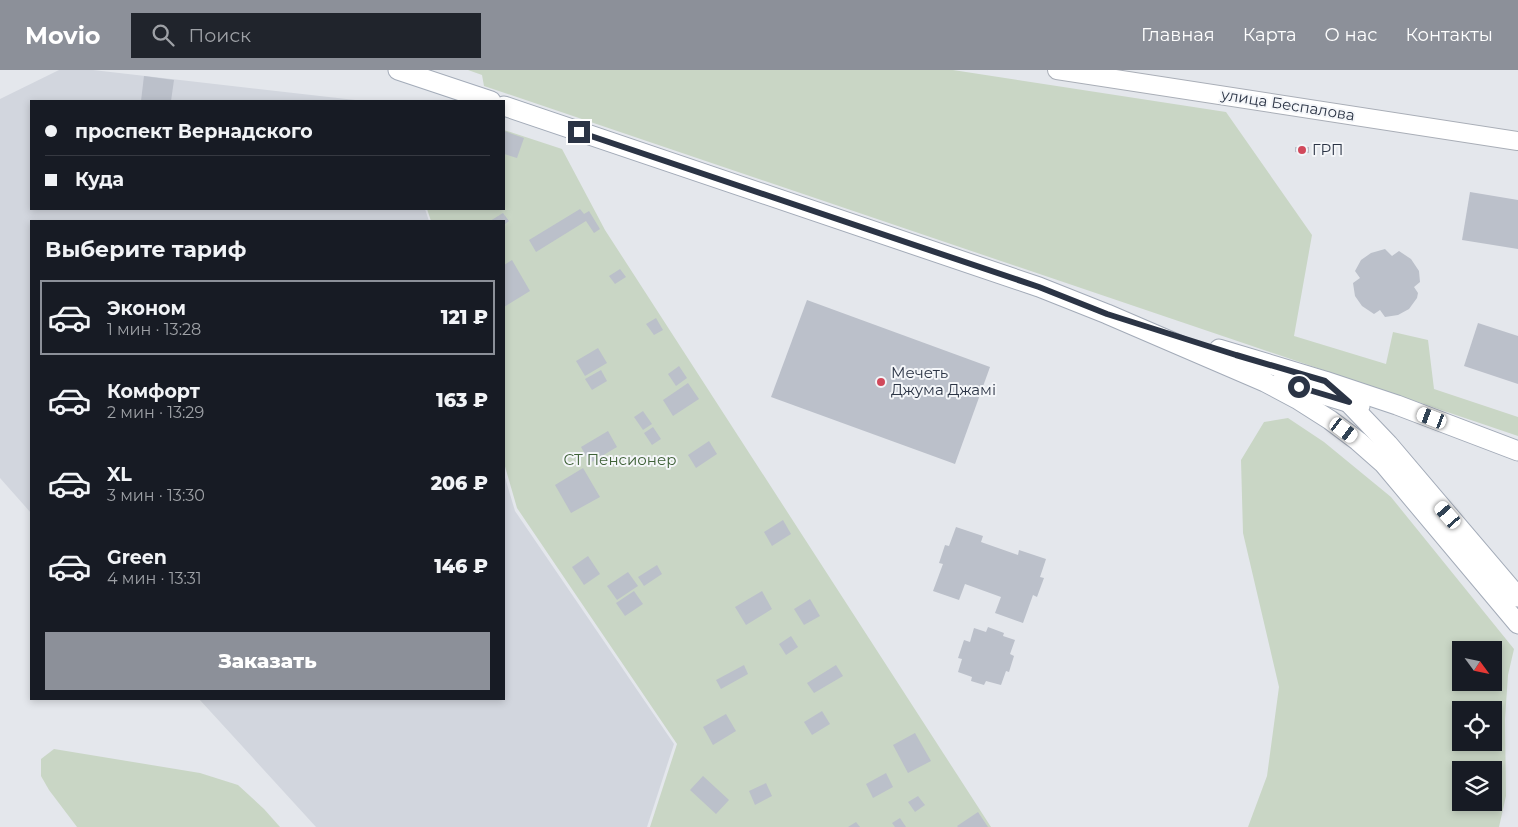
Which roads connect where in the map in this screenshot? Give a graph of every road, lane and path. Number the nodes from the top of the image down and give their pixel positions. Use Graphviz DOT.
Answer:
graph roads {
  1 [pos="398,70"];
  2 [pos="1057,70"];
  3 [pos="488,100"];
  4 [pos="505,106"];
  5 [pos="1518,140"];
  6 [pos="1107,314"];
  7 [pos="1232,366"];
  8 [pos="1325,381"];
  9 [pos="1349,402"];
  10 [pos="1518,452"];
  11 [pos="1518,597"];
  12 [pos="1518,624"];
  1 -- 3 [label="main road"];
  2 -- 5 [label="main road, улица Беспалова"];
  4 -- 6 [label="main road"];
  6 -- 7 [label="main road"];
  6 -- 8 [label="main road"];
  7 -- 9 [label="main road"];
  7 -- 12 [label="main road"];
  8 -- 9 [label="main road"];
  8 -- 10 [label="main road"];
  9 -- 10 [label="main road"];
  9 -- 11 [label="main road"];
}
